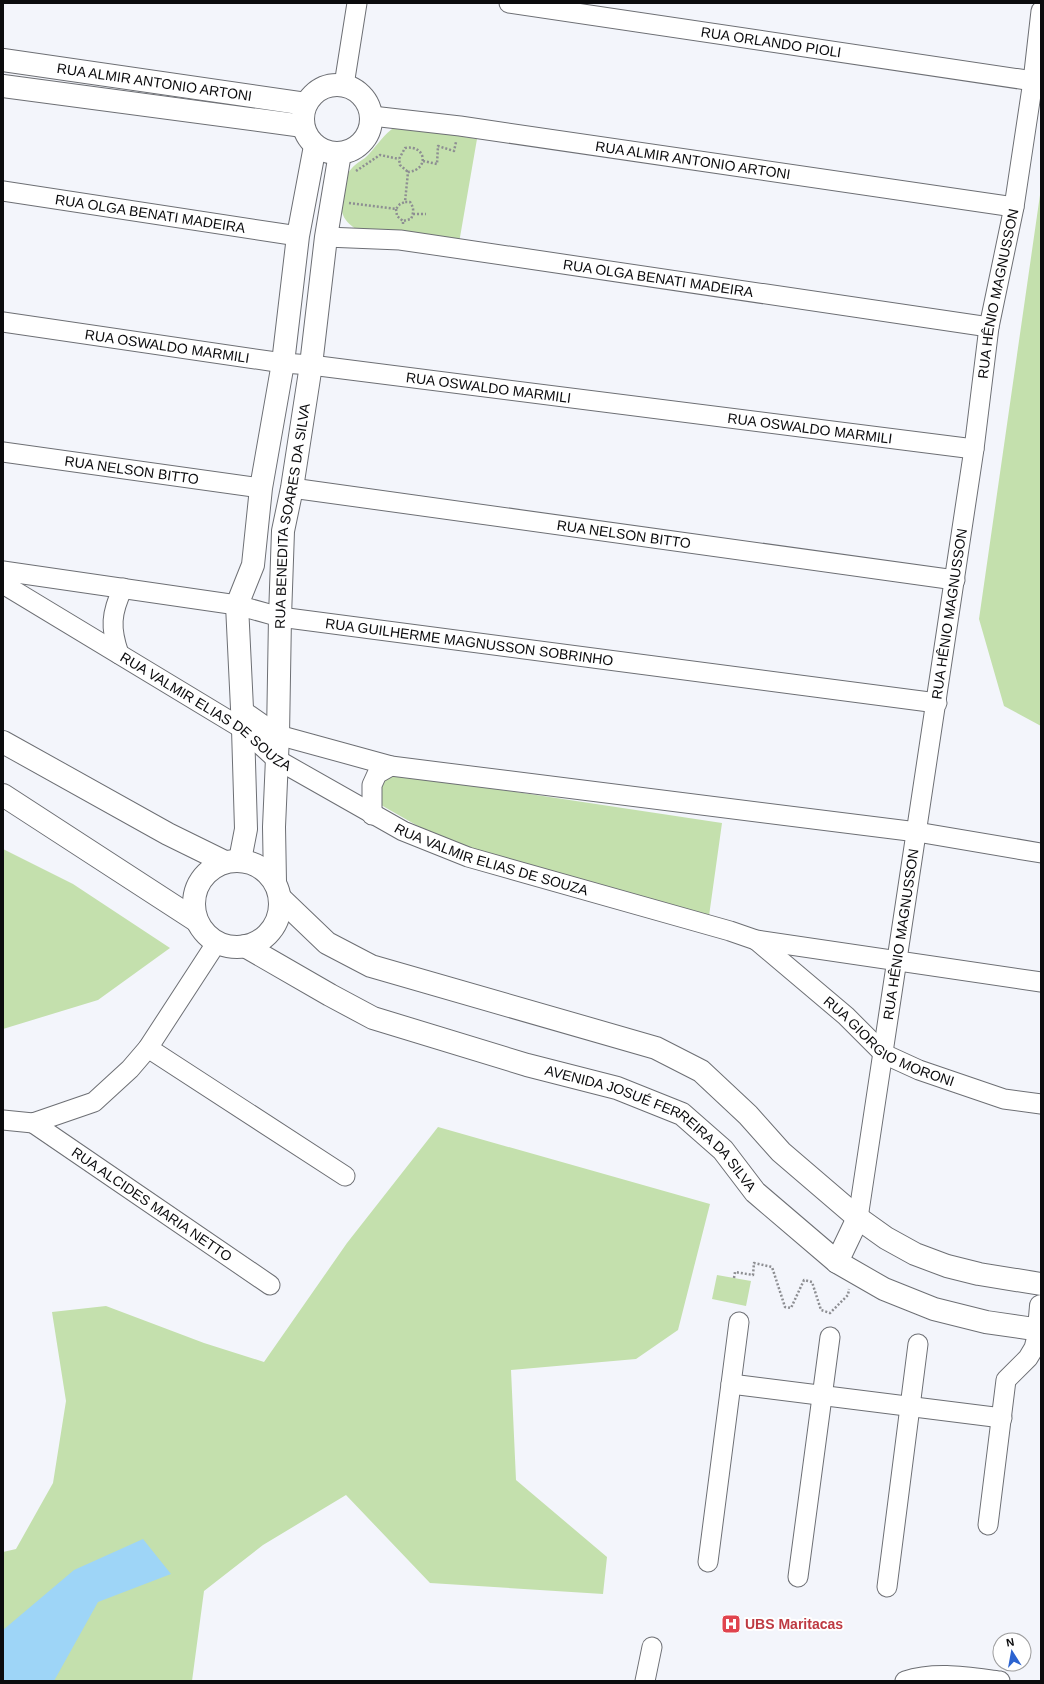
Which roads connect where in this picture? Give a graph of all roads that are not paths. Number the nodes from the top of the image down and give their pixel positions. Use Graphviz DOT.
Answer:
graph roads {
  1 [pos="357,3"];
  2 [pos="509,3"];
  3 [pos="1041,11"];
  4 [pos="3,60"];
  5 [pos="1032,80"];
  6 [pos="344,85"];
  7 [pos="3,86"];
  8 [pos="306,104"];
  9 [pos="372,116"];
  10 [pos="303,126"];
  11 [pos="315,146"];
  12 [pos="340,153"];
  13 [pos="3,191"];
  14 [pos="1014,207"];
  15 [pos="298,236"];
  16 [pos="326,237"];
  17 [pos="3,322"];
  18 [pos="989,327"];
  19 [pos="283,363"];
  20 [pos="311,365"];
  21 [pos="974,449"];
  22 [pos="3,452"];
  23 [pos="261,488"];
  24 [pos="292,488"];
  25 [pos="3,571"];
  26 [pos="955,580"];
  27 [pos="3,584"];
  28 [pos="123,588"];
  29 [pos="237,605"];
  30 [pos="280,617"];
  31 [pos="118,654"];
  32 [pos="936,703"];
  33 [pos="242,720"];
  34 [pos="278,735"];
  35 [pos="3,742"];
  36 [pos="276,759"];
  37 [pos="391,766"];
  38 [pos="3,795"];
  39 [pos="372,815"];
  40 [pos="917,832"];
  41 [pos="1041,853"];
  42 [pos="233,861"];
  43 [pos="277,890"];
  44 [pos="197,921"];
  45 [pos="756,940"];
  46 [pos="217,942"];
  47 [pos="245,946"];
  48 [pos="898,960"];
  49 [pos="1041,982"];
  50 [pos="148,1048"];
  51 [pos="884,1054"];
  52 [pos="1041,1104"];
  53 [pos="3,1120"];
  54 [pos="33,1124"];
  55 [pos="345,1176"];
  56 [pos="858,1218"];
  57 [pos="845,1266"];
  58 [pos="1041,1284"];
  59 [pos="270,1285"];
  60 [pos="1041,1306"];
  61 [pos="739,1322"];
  62 [pos="1040,1330"];
  63 [pos="830,1337"];
  64 [pos="918,1344"];
  65 [pos="731,1384"];
  66 [pos="821,1395"];
  67 [pos="910,1407"];
  68 [pos="1002,1418"];
  69 [pos="988,1525"];
  70 [pos="708,1562"];
  71 [pos="798,1577"];
  72 [pos="887,1587"];
  73 [pos="652,1647"];
  74 [pos="645,1681"];
  75 [pos="905,1681"];
  76 [pos="1000,1681"];
  1 -- 6 [label="street"];
  2 -- 5 [label="street, RUA ORLANDO PIOLI"];
  3 -- 5 [label="street, RUA HÊNIO MAGNUSSON"];
  4 -- 8 [label="main road, RUA ALMIR ANTONIO ARTONI"];
  5 -- 14 [label="street, RUA HÊNIO MAGNUSSON"];
  6 -- 8 [label="main road"];
  6 -- 9 [label="main road"];
  7 -- 10 [label="main road, RUA ALMIR ANTONIO ARTONI"];
  8 -- 10 [label="main road"];
  9 -- 12 [label="main road"];
  9 -- 14 [label="street, RUA ALMIR ANTONIO ARTONI"];
  10 -- 11 [label="main road"];
  11 -- 12 [label="main road"];
  11 -- 15 [label="main road, RUA BENEDITA SOARES DA SILVA"];
  12 -- 16 [label="main road, RUA BENEDITA SOARES DA SILVA"];
  13 -- 15 [label="street, RUA OLGA BENATI MADEIRA"];
  14 -- 18 [label="street, RUA HÊNIO MAGNUSSON"];
  15 -- 19 [label="main road, RUA BENEDITA SOARES DA SILVA"];
  16 -- 18 [label="street, RUA OLGA BENATI MADEIRA"];
  16 -- 20 [label="main road, RUA BENEDITA SOARES DA SILVA"];
  17 -- 19 [label="street, RUA OSWALDO MARMILI"];
  18 -- 21 [label="street, RUA HÊNIO MAGNUSSON"];
  19 -- 20 [label="street, RUA OSWALDO MARMILI"];
  19 -- 23 [label="main road, RUA BENEDITA SOARES DA SILVA"];
  20 -- 21 [label="street, RUA OSWALDO MARMILI"];
  20 -- 24 [label="main road, RUA BENEDITA SOARES DA SILVA"];
  21 -- 26 [label="street, RUA HÊNIO MAGNUSSON"];
  22 -- 23 [label="street, RUA NELSON BITTO"];
  23 -- 29 [label="main road, RUA BENEDITA SOARES DA SILVA"];
  24 -- 26 [label="street, RUA NELSON BITTO"];
  24 -- 30 [label="main road, RUA BENEDITA SOARES DA SILVA"];
  25 -- 28 [label="street, RUA GUILHERME MAGNUSSON SOBRINHO"];
  26 -- 32 [label="street, RUA HÊNIO MAGNUSSON"];
  27 -- 31 [label="street, RUA VALMIR ELIAS DE SOUZA"];
  28 -- 29 [label="street, RUA GUILHERME MAGNUSSON SOBRINHO"];
  28 -- 31 [label="street"];
  29 -- 30 [label="street, RUA GUILHERME MAGNUSSON SOBRINHO"];
  29 -- 33 [label="main road, RUA BENEDITA SOARES DA SILVA"];
  30 -- 32 [label="street, RUA GUILHERME MAGNUSSON SOBRINHO"];
  30 -- 34 [label="main road, RUA BENEDITA SOARES DA SILVA"];
  31 -- 33 [label="street, RUA VALMIR ELIAS DE SOUZA"];
  32 -- 40 [label="street, RUA HÊNIO MAGNUSSON"];
  33 -- 34 [label="street"];
  33 -- 36 [label="street, RUA VALMIR ELIAS DE SOUZA"];
  33 -- 42 [label="main road, RUA BENEDITA SOARES DA SILVA"];
  34 -- 36 [label="main road, RUA BENEDITA SOARES DA SILVA"];
  34 -- 37 [label="street"];
  35 -- 42 [label="main road"];
  36 -- 39 [label="street, RUA VALMIR ELIAS DE SOUZA"];
  36 -- 43 [label="main road, RUA BENEDITA SOARES DA SILVA"];
  37 -- 39 [label="street"];
  37 -- 40 [label="street"];
  38 -- 44 [label="main road"];
  39 -- 45 [label="street, RUA VALMIR ELIAS DE SOUZA"];
  40 -- 41 [label="street"];
  40 -- 48 [label="street, RUA HÊNIO MAGNUSSON"];
  42 -- 43 [label="main road"];
  42 -- 44 [label="main road"];
  43 -- 47 [label="main road"];
  43 -- 56 [label="main road"];
  44 -- 46 [label="main road"];
  45 -- 48 [label="street, RUA VALMIR ELIAS DE SOUZA"];
  45 -- 51 [label="street, RUA GIORGIO MORONI"];
  46 -- 47 [label="main road"];
  46 -- 50 [label="street"];
  47 -- 57 [label="main road, AVENIDA JOSUÉ FERREIRA DA SILVA"];
  48 -- 49 [label="street, RUA VALMIR ELIAS DE SOUZA"];
  48 -- 51 [label="street, RUA HÊNIO MAGNUSSON"];
  50 -- 54 [label="street"];
  50 -- 55 [label="street"];
  51 -- 52 [label="street, RUA GIORGIO MORONI"];
  51 -- 56 [label="street, RUA HÊNIO MAGNUSSON"];
  53 -- 54 [label="street"];
  54 -- 59 [label="street, RUA ALCIDES MARIA NETTO"];
  56 -- 57 [label="main road"];
  56 -- 58 [label="main road"];
  57 -- 62 [label="main road, AVENIDA JOSUÉ FERREIRA DA SILVA"];
  60 -- 62 [label="main road"];
  61 -- 65 [label="street"];
  62 -- 68 [label="street"];
  63 -- 66 [label="street"];
  64 -- 67 [label="street"];
  65 -- 66 [label="street"];
  65 -- 70 [label="street"];
  66 -- 67 [label="street"];
  66 -- 71 [label="street"];
  67 -- 68 [label="street"];
  67 -- 72 [label="street"];
  68 -- 69 [label="street"];
  73 -- 74 [label="street"];
  75 -- 76 [label="street"];
}
